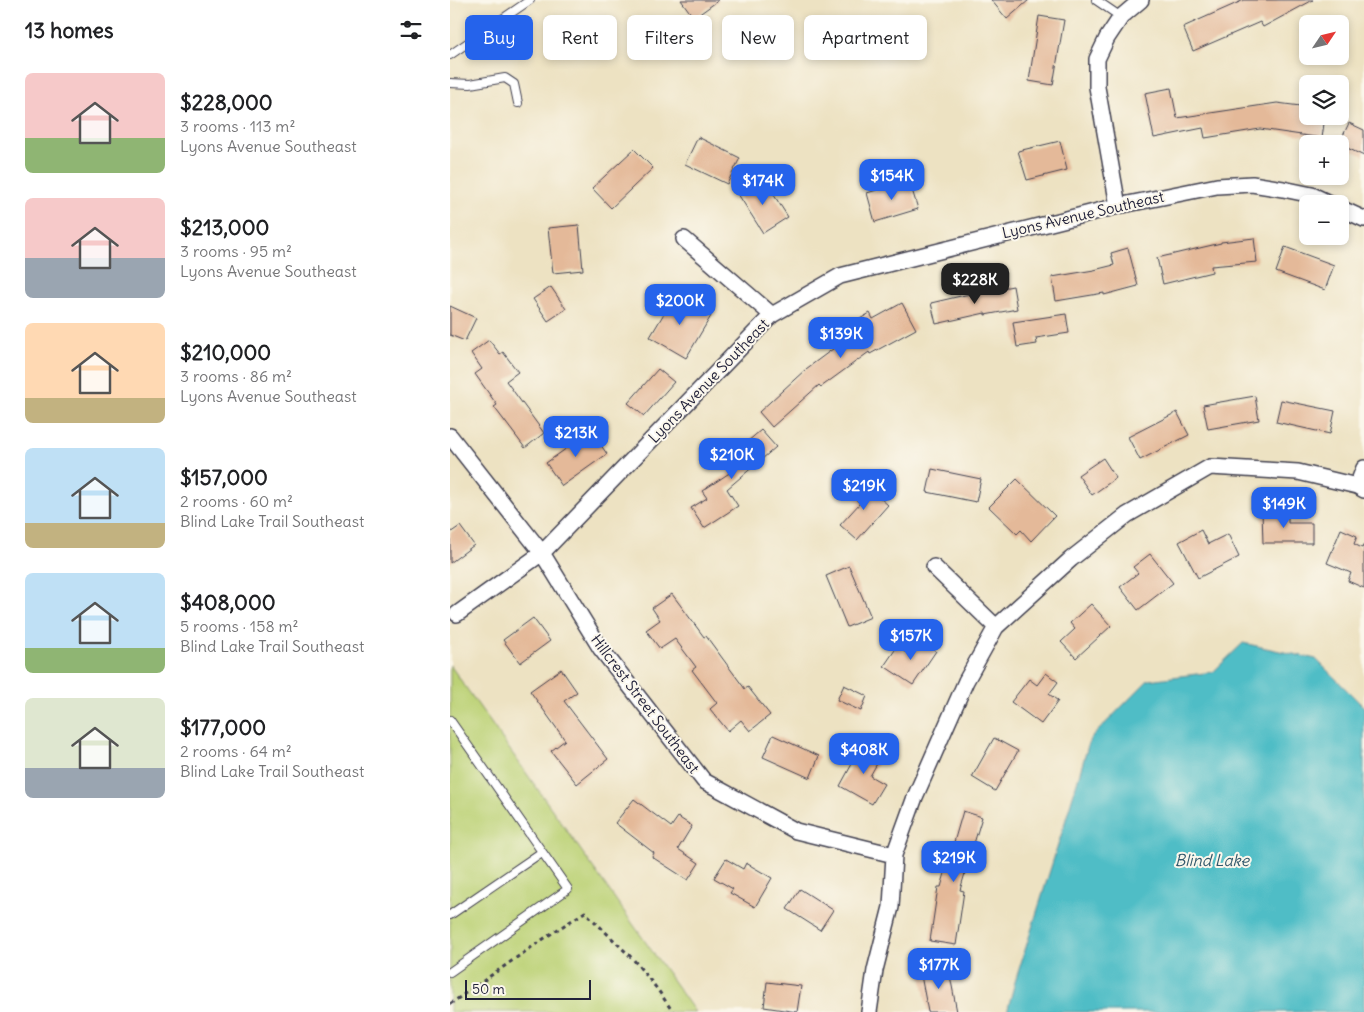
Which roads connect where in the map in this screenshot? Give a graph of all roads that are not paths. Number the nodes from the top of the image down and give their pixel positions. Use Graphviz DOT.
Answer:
graph roads {
  1 [pos="530,0"];
  2 [pos="1096,0"];
  3 [pos="1141,0"];
  4 [pos="1121,17"];
  5 [pos="450,55"];
  6 [pos="450,83"];
  7 [pos="518,102"];
  8 [pos="1312,195"];
  9 [pos="1118,206"];
  10 [pos="1349,212"];
  11 [pos="1364,218"];
  12 [pos="684,239"];
  13 [pos="772,315"];
  14 [pos="450,436"];
  15 [pos="1364,468"];
  16 [pos="1360,488"];
  17 [pos="542,553"];
  18 [pos="934,567"];
  19 [pos="457,614"];
  20 [pos="996,627"];
  21 [pos="450,720"];
  22 [pos="542,852"];
  23 [pos="894,855"];
  24 [pos="450,915"];
  25 [pos="450,972"];
  26 [pos="869,1012"];
  1 -- 5 [label="lane"];
  2 -- 4 [label="lane"];
  3 -- 4 [label="street"];
  4 -- 9 [label="street"];
  6 -- 7 [label="lane"];
  8 -- 9 [label="street, Lyons Avenue Southeast"];
  9 -- 13 [label="street, Lyons Avenue Southeast"];
  10 -- 11 [label="street"];
  12 -- 13 [label="street"];
  13 -- 17 [label="street, Lyons Avenue Southeast"];
  14 -- 17 [label="street, Hillcrest Street Southeast"];
  15 -- 16 [label="street"];
  16 -- 20 [label="street"];
  17 -- 19 [label="street, Lyons Avenue Southeast"];
  17 -- 23 [label="street, Hillcrest Street Southeast"];
  18 -- 20 [label="street"];
  20 -- 23 [label="street"];
  21 -- 22 [label="lane"];
  22 -- 24 [label="lane"];
  22 -- 25 [label="lane"];
  23 -- 26 [label="street"];
}
